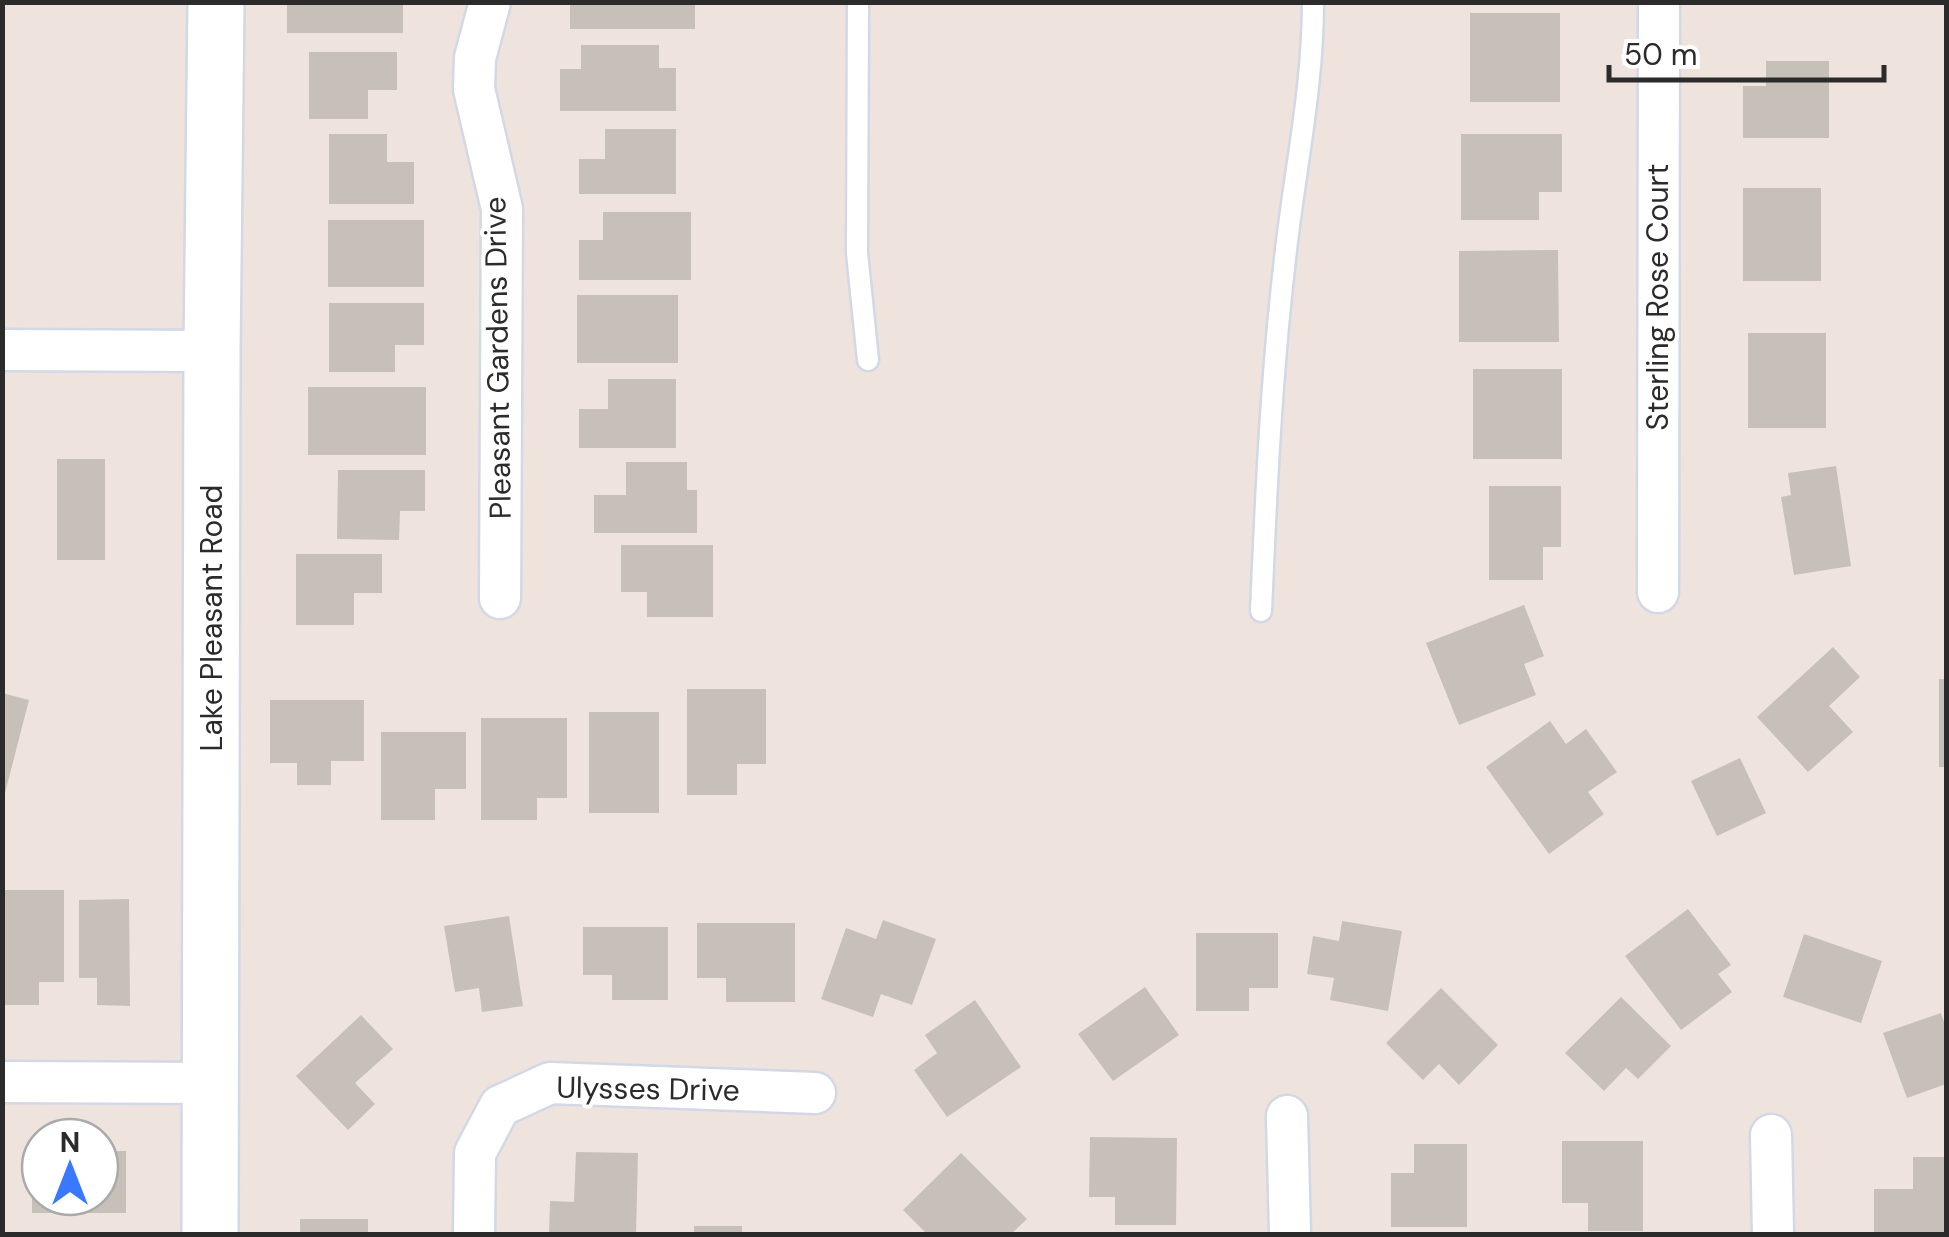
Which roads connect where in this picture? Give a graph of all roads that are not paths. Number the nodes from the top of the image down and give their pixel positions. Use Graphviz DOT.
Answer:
graph roads {
  1 [pos="216,2"];
  2 [pos="490,2"];
  3 [pos="858,2"];
  4 [pos="1313,2"];
  5 [pos="1659,2"];
  6 [pos="2,350"];
  7 [pos="212,352"];
  8 [pos="868,360"];
  9 [pos="1658,592"];
  10 [pos="500,598"];
  11 [pos="1261,611"];
  12 [pos="2,1082"];
  13 [pos="211,1083"];
  14 [pos="816,1093"];
  15 [pos="1287,1116"];
  16 [pos="1770,1134"];
  17 [pos="210,1234"];
  18 [pos="474,1234"];
  19 [pos="1290,1234"];
  20 [pos="1773,1234"];
  1 -- 7 [label="street, Lake Pleasant Road"];
  2 -- 10 [label="street, Pleasant Gardens Drive"];
  3 -- 8 [label="lane"];
  4 -- 11 [label="lane"];
  5 -- 9 [label="street, Sterling Rose Court"];
  6 -- 7 [label="street"];
  7 -- 13 [label="street, Lake Pleasant Road"];
  12 -- 13 [label="street"];
  13 -- 17 [label="street, Lake Pleasant Road"];
  14 -- 18 [label="street, Ulysses Drive"];
  15 -- 19 [label="street"];
  16 -- 20 [label="street"];
}
